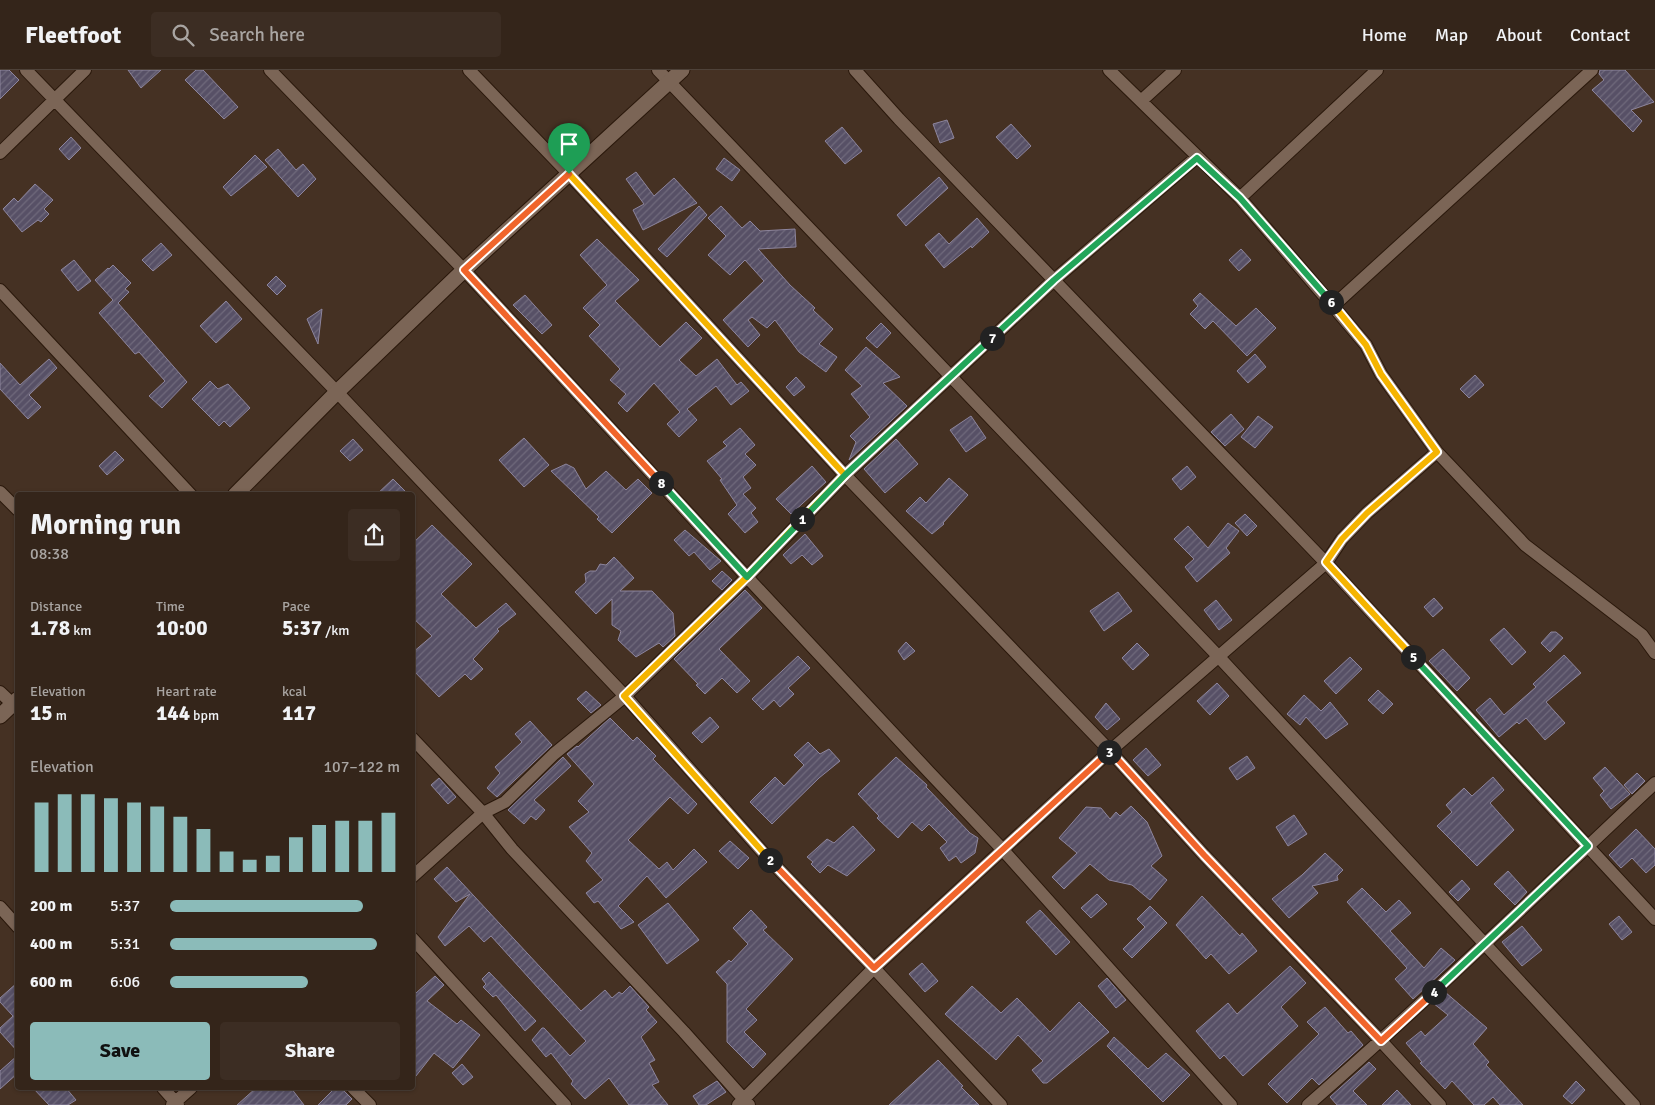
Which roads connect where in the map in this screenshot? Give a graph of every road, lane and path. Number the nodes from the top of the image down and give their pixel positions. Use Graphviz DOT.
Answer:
graph roads {
  1 [pos="26,70"];
  2 [pos="85,70"];
  3 [pos="270,70"];
  4 [pos="469,70"];
  5 [pos="658,70"];
  6 [pos="682,70"];
  7 [pos="855,70"];
  8 [pos="1109,70"];
  9 [pos="1175,70"];
  10 [pos="1377,70"];
  11 [pos="1592,70"];
  12 [pos="669,82"];
  13 [pos="54,99"];
  14 [pos="1142,101"];
  15 [pos="0,153"];
  16 [pos="1197,158"];
  17 [pos="569,174"];
  18 [pos="1240,198"];
  19 [pos="464,270"];
  20 [pos="1054,280"];
  21 [pos="0,290"];
  22 [pos="1334,306"];
  23 [pos="951,376"];
  24 [pos="337,392"];
  25 [pos="1437,452"];
  26 [pos="845,475"];
  27 [pos="0,492"];
  28 [pos="188,492"];
  29 [pos="238,492"];
  30 [pos="15,507"];
  31 [pos="1326,562"];
  32 [pos="747,577"];
  33 [pos="1655,653"];
  34 [pos="1218,656"];
  35 [pos="0,692"];
  36 [pos="624,696"];
  37 [pos="15,703"];
  38 [pos="15,705"];
  39 [pos="0,716"];
  40 [pos="415,741"];
  41 [pos="1110,751"];
  42 [pos="1655,783"];
  43 [pos="483,813"];
  44 [pos="1588,846"];
  45 [pos="1003,850"];
  46 [pos="415,874"];
  47 [pos="0,907"];
  48 [pos="1655,919"];
  49 [pos="15,924"];
  50 [pos="415,941"];
  51 [pos="1485,945"];
  52 [pos="874,968"];
  53 [pos="1381,1041"];
  54 [pos="164,1090"];
  55 [pos="189,1090"];
  56 [pos="355,1090"];
  57 [pos="744,1103"];
  58 [pos="175,1104"];
  59 [pos="370,1105"];
  60 [pos="565,1105"];
  61 [pos="1001,1105"];
  62 [pos="1231,1105"];
  63 [pos="1308,1105"];
  64 [pos="1440,1105"];
  65 [pos="1634,1105"];
  1 -- 13 [label="street"];
  2 -- 13 [label="street"];
  3 -- 19 [label="street"];
  4 -- 17 [label="street"];
  5 -- 12 [label="street"];
  6 -- 12 [label="street"];
  7 -- 20 [label="street"];
  8 -- 14 [label="street"];
  9 -- 14 [label="street"];
  10 -- 18 [label="street"];
  11 -- 22 [label="street"];
  12 -- 17 [label="street"];
  12 -- 23 [label="street"];
  13 -- 15 [label="street"];
  13 -- 24 [label="street"];
  14 -- 16 [label="street"];
  16 -- 18 [label="street"];
  16 -- 20 [label="street"];
  17 -- 19 [label="street"];
  17 -- 26 [label="street"];
  18 -- 22 [label="street"];
  19 -- 24 [label="street"];
  19 -- 32 [label="street"];
  20 -- 23 [label="street"];
  20 -- 31 [label="street"];
  21 -- 28 [label="street"];
  22 -- 25 [label="street"];
  23 -- 26 [label="street"];
  23 -- 34 [label="street"];
  24 -- 29 [label="street"];
  24 -- 36 [label="street"];
  25 -- 31 [label="street"];
  25 -- 33 [label="street"];
  26 -- 32 [label="street"];
  26 -- 41 [label="street"];
  27 -- 30 [label="street"];
  31 -- 34 [label="street"];
  31 -- 44 [label="street"];
  32 -- 36 [label="street"];
  32 -- 45 [label="street"];
  34 -- 41 [label="street"];
  34 -- 51 [label="street"];
  35 -- 37 [label="street"];
  36 -- 43 [label="street"];
  36 -- 52 [label="street"];
  38 -- 39 [label="street"];
  40 -- 43 [label="street"];
  41 -- 45 [label="street"];
  41 -- 53 [label="street"];
  42 -- 44 [label="street"];
  43 -- 46 [label="street"];
  43 -- 57 [label="street"];
  44 -- 48 [label="street"];
  44 -- 51 [label="street"];
  45 -- 52 [label="street"];
  45 -- 62 [label="street"];
  47 -- 49 [label="street"];
  50 -- 60 [label="street"];
  51 -- 53 [label="street"];
  51 -- 65 [label="street"];
  52 -- 57 [label="street"];
  52 -- 61 [label="street"];
  53 -- 63 [label="street"];
  53 -- 64 [label="street"];
  54 -- 58 [label="street"];
  55 -- 58 [label="street"];
  56 -- 59 [label="street"];
}
